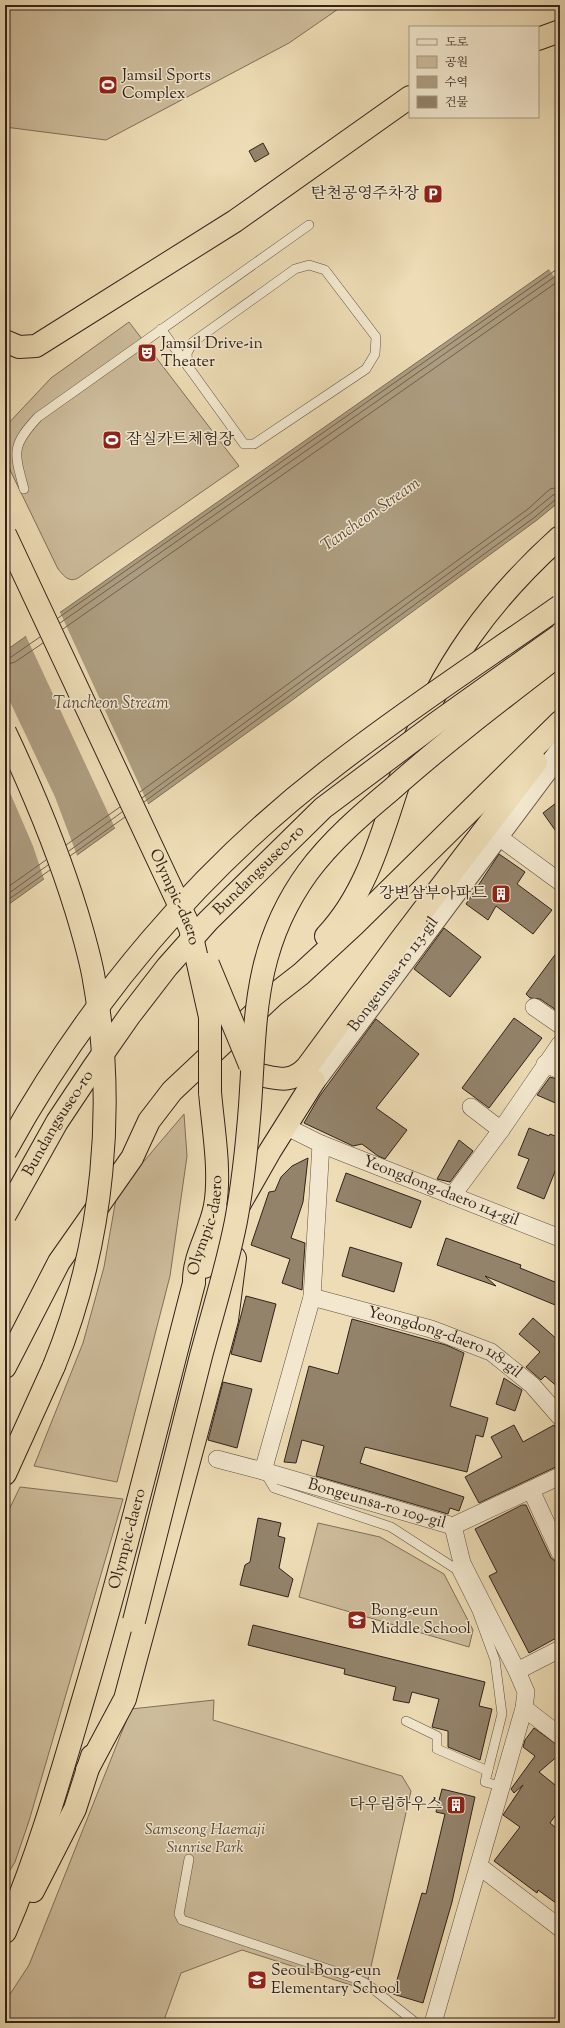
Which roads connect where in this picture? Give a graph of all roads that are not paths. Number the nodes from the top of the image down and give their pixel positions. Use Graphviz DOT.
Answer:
graph roads {
  1 [pos="560,31"];
  2 [pos="539,39"];
  3 [pos="409,98"];
  4 [pos="309,225"];
  5 [pos="161,329"];
  6 [pos="5,341"];
  7 [pos="188,367"];
  8 [pos="24,489"];
  9 [pos="5,534"];
  10 [pos="560,537"];
  11 [pos="560,606"];
  12 [pos="560,635"];
  13 [pos="560,654"];
  14 [pos="560,722"];
  15 [pos="5,732"];
  16 [pos="560,736"];
  17 [pos="560,752"];
  18 [pos="496,835"];
  19 [pos="560,882"];
  20 [pos="190,928"];
  21 [pos="274,995"];
  22 [pos="534,1007"];
  23 [pos="560,1025"];
  24 [pos="560,1044"];
  25 [pos="552,1067"];
  26 [pos="314,1081"];
  27 [pos="471,1107"];
  28 [pos="285,1126"];
  29 [pos="501,1130"];
  30 [pos="321,1144"];
  31 [pos="5,1152"];
  32 [pos="452,1196"];
  33 [pos="242,1203"];
  34 [pos="5,1215"];
  35 [pos="560,1238"];
  36 [pos="194,1283"];
  37 [pos="312,1297"];
  38 [pos="5,1367"];
  39 [pos="560,1417"];
  40 [pos="217,1459"];
  41 [pos="263,1470"];
  42 [pos="5,1474"];
  43 [pos="560,1476"];
  44 [pos="531,1490"];
  45 [pos="453,1526"];
  46 [pos="560,1553"];
  47 [pos="560,1649"];
  48 [pos="517,1670"];
  49 [pos="524,1708"];
  50 [pos="406,1721"];
  51 [pos="560,1736"];
  52 [pos="87,1770"];
  53 [pos="488,1770"];
  54 [pos="500,1786"];
  55 [pos="189,1859"];
  56 [pos="478,1866"];
  57 [pos="560,1928"];
  58 [pos="5,1932"];
  59 [pos="5,1938"];
  60 [pos="416,2023"];
  61 [pos="433,2023"];
  1 -- 2 [label="highway"];
  3 -- 6 [label="highway"];
  4 -- 5 [label="lane"];
  5 -- 7 [label="lane"];
  5 -- 8 [label="lane"];
  7 -- 7 [label="lane"];
  9 -- 20 [label="highway, Olympic-daero, bridge"];
  10 -- 21 [label="highway, bridge"];
  11 -- 31 [label="highway, Bundangsuseo-ro, bridge"];
  12 -- 34 [label="highway, Bundangsuseo-ro, bridge"];
  13 -- 52 [label="highway, bridge"];
  14 -- 21 [label="highway"];
  15 -- 42 [label="highway, bridge"];
  16 -- 20 [label="highway, bridge"];
  17 -- 18 [label="street, Bongeunsa-ro 113-gil"];
  18 -- 19 [label="street"];
  18 -- 26 [label="street, Bongeunsa-ro 113-gil"];
  20 -- 36 [label="highway, Olympic-daero, bridge"];
  21 -- 38 [label="highway"];
  22 -- 23 [label="street"];
  24 -- 25 [label="street"];
  25 -- 29 [label="street"];
  26 -- 28 [label="highway"];
  27 -- 29 [label="street"];
  28 -- 30 [label="street, Yeongdong-daero 114-gil"];
  28 -- 33 [label="highway"];
  29 -- 32 [label="street"];
  30 -- 32 [label="street, Yeongdong-daero 114-gil"];
  30 -- 37 [label="street"];
  32 -- 35 [label="street, Yeongdong-daero 114-gil"];
  33 -- 36 [label="highway"];
  33 -- 52 [label="highway"];
  36 -- 58 [label="highway, Olympic-daero"];
  37 -- 39 [label="street, Yeongdong-daero 118-gil"];
  37 -- 41 [label="street"];
  40 -- 41 [label="street, Bongeunsa-ro 109-gil"];
  41 -- 45 [label="street, Bongeunsa-ro 109-gil"];
  41 -- 53 [label="lane"];
  43 -- 44 [label="street, Bongeunsa-ro 109-gil"];
  44 -- 45 [label="street, Bongeunsa-ro 109-gil"];
  44 -- 46 [label="street"];
  45 -- 48 [label="street"];
  47 -- 48 [label="street"];
  48 -- 49 [label="street"];
  49 -- 51 [label="street"];
  49 -- 54 [label="street"];
  50 -- 53 [label="lane"];
  52 -- 59 [label="highway"];
  53 -- 54 [label="lane"];
  54 -- 56 [label="street"];
  55 -- 60 [label="lane"];
  56 -- 57 [label="street"];
  56 -- 61 [label="street"];
}
